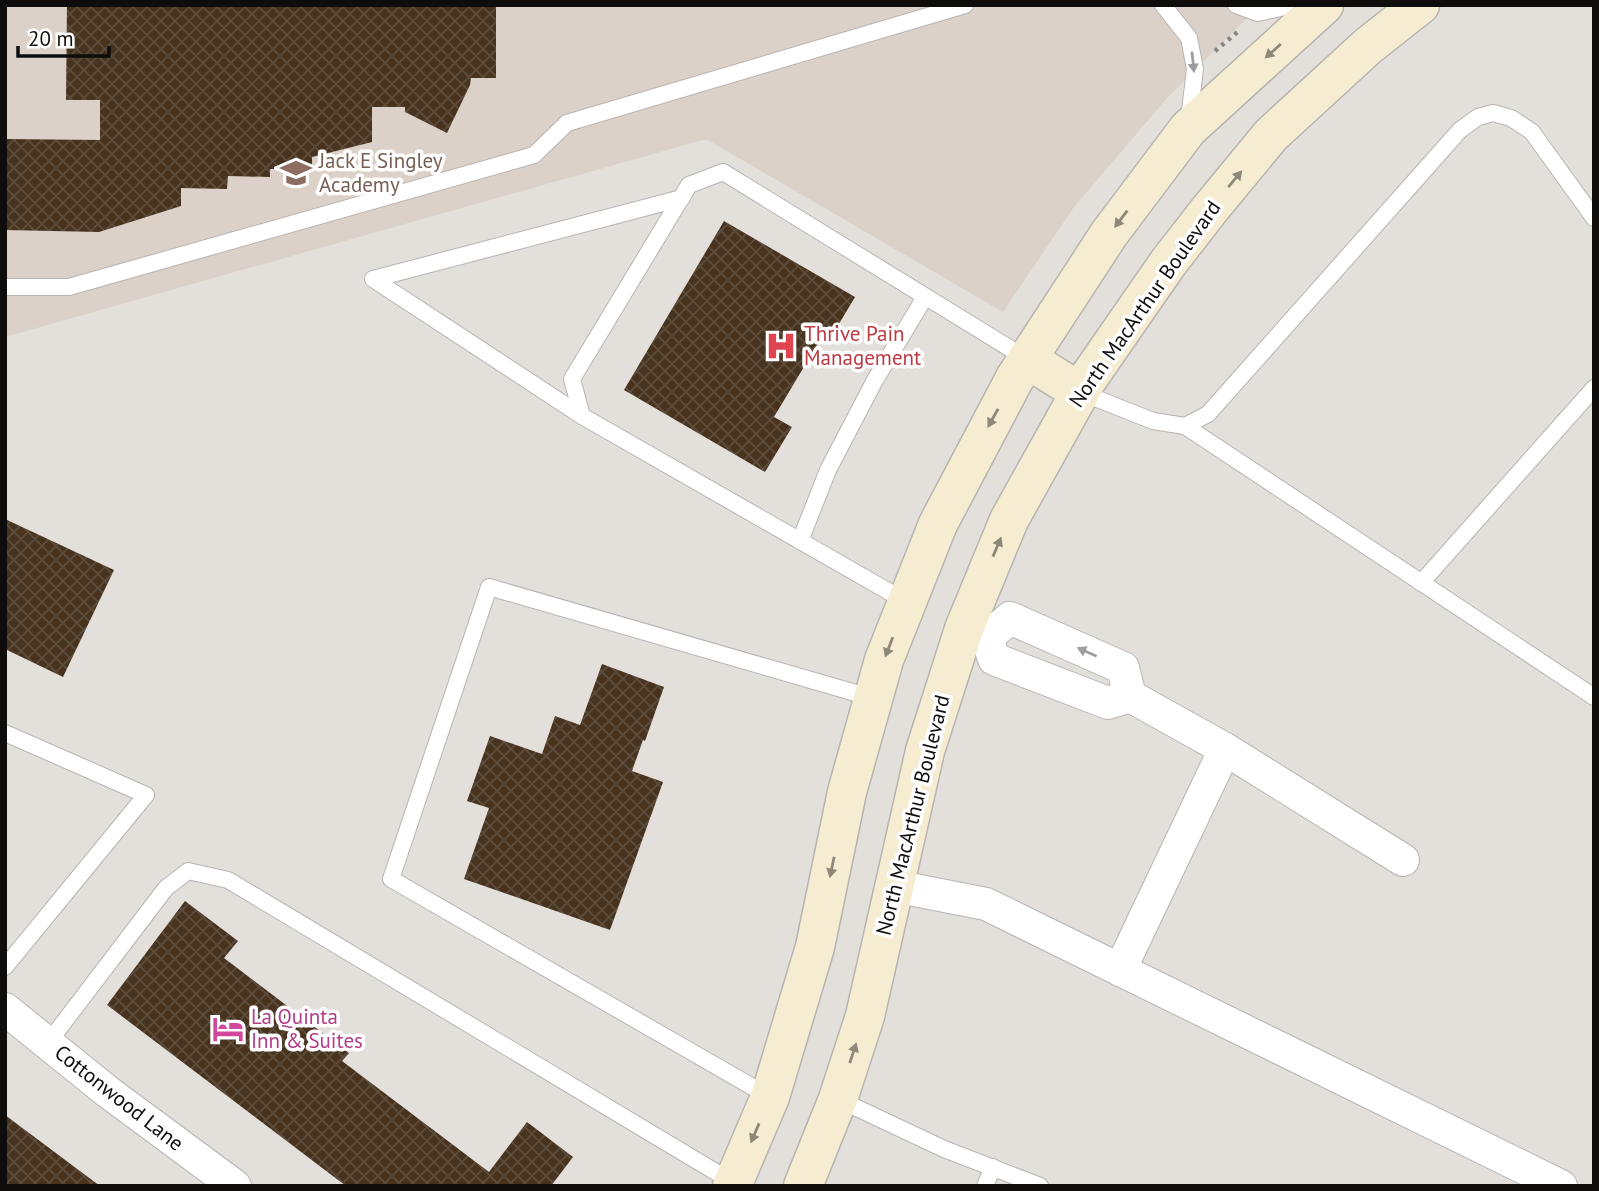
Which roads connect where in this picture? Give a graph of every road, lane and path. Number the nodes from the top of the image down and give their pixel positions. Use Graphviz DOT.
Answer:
graph roads {
  1 [pos="965,5"];
  2 [pos="1163,5"];
  3 [pos="1236,5"];
  4 [pos="1293,5"];
  5 [pos="1324,5"];
  6 [pos="1420,5"];
  7 [pos="1246,26"];
  8 [pos="1211,54"];
  9 [pos="1188,129"];
  10 [pos="682,198"];
  11 [pos="1594,218"];
  12 [pos="5,287"];
  13 [pos="925,296"];
  14 [pos="1027,359"];
  15 [pos="1594,388"];
  16 [pos="1080,392"];
  17 [pos="582,416"];
  18 [pos="1185,426"];
  19 [pos="800,541"];
  20 [pos="1421,583"];
  21 [pos="907,602"];
  22 [pos="975,633"];
  23 [pos="1130,696"];
  24 [pos="1594,697"];
  25 [pos="873,698"];
  26 [pos="5,733"];
  27 [pos="1225,750"];
  28 [pos="1403,860"];
  29 [pos="894,886"];
  30 [pos="5,967"];
  31 [pos="1121,970"];
  32 [pos="5,1009"];
  33 [pos="48,1044"];
  34 [pos="770,1097"];
  35 [pos="838,1099"];
  36 [pos="993,1167"];
  37 [pos="733,1185"];
  38 [pos="235,1186"];
  39 [pos="803,1186"];
  40 [pos="985,1186"];
  41 [pos="1040,1186"];
  42 [pos="1561,1186"];
  1 -- 12 [label="lane"];
  2 -- 9 [label="lane, one-way"];
  3 -- 4 [label="lane"];
  5 -- 9 [label="main road, one-way"];
  16 -- 6 [label="main road, North MacArthur Boulevard, one-way"];
  7 -- 8 [label="path"];
  9 -- 14 [label="main road, one-way"];
  10 -- 13 [label="lane"];
  10 -- 17 [label="lane"];
  10 -- 17 [label="lane"];
  11 -- 18 [label="lane"];
  13 -- 14 [label="lane"];
  13 -- 19 [label="lane"];
  14 -- 16 [label="main road"];
  14 -- 21 [label="main road, one-way"];
  15 -- 20 [label="lane"];
  16 -- 18 [label="lane"];
  22 -- 16 [label="main road, North MacArthur Boulevard, one-way"];
  17 -- 19 [label="lane"];
  18 -- 20 [label="lane"];
  19 -- 21 [label="lane"];
  20 -- 24 [label="lane"];
  21 -- 25 [label="main road, one-way"];
  22 -- 23 [label="street"];
  23 -- 22 [label="street, one-way"];
  22 -- 29 [label="main road, North MacArthur Boulevard"];
  23 -- 27 [label="street"];
  25 -- 34 [label="main road, one-way"];
  25 -- 34 [label="lane"];
  26 -- 30 [label="lane"];
  27 -- 28 [label="street"];
  27 -- 31 [label="street"];
  29 -- 31 [label="street"];
  35 -- 29 [label="main road, North MacArthur Boulevard, one-way"];
  31 -- 42 [label="street"];
  32 -- 33 [label="street, Cottonwood Lane"];
  33 -- 37 [label="lane"];
  33 -- 38 [label="street, Cottonwood Lane"];
  34 -- 37 [label="main road, one-way"];
  35 -- 36 [label="lane"];
  35 -- 39 [label="main road, North MacArthur Boulevard"];
  36 -- 40 [label="lane"];
  36 -- 41 [label="lane"];
}
